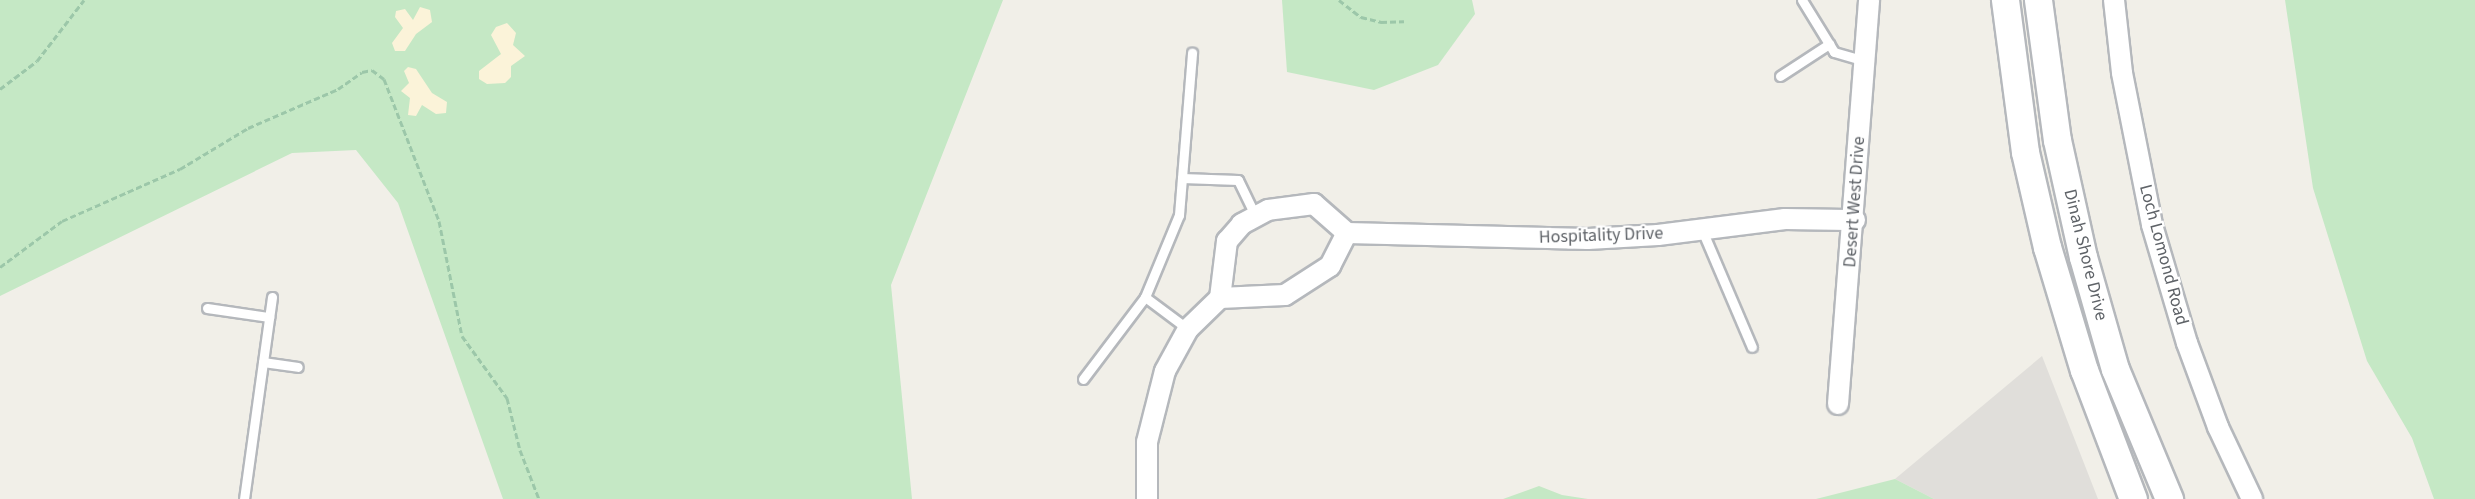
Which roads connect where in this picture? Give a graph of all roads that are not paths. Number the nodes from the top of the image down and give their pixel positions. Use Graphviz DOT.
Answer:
graph roads {
  1 [pos="1802,0"];
  2 [pos="1869,0"];
  3 [pos="2005,0"];
  4 [pos="2038,0"];
  5 [pos="2115,0"];
  6 [pos="1829,44"];
  7 [pos="1192,53"];
  8 [pos="1865,61"];
  9 [pos="1780,76"];
  10 [pos="1182,178"];
  11 [pos="1256,217"];
  12 [pos="1855,219"];
  13 [pos="1702,230"];
  14 [pos="1347,232"];
  15 [pos="272,297"];
  16 [pos="1145,297"];
  17 [pos="1220,298"];
  18 [pos="207,308"];
  19 [pos="269,317"];
  20 [pos="1188,328"];
  21 [pos="1752,346"];
  22 [pos="263,362"];
  23 [pos="297,367"];
  24 [pos="1083,378"];
  25 [pos="1838,404"];
  26 [pos="244,499"];
  27 [pos="1147,499"];
  28 [pos="2133,499"];
  29 [pos="2169,499"];
  30 [pos="2252,499"];
  1 -- 6 [label="lane"];
  2 -- 8 [label="street, Desert West Drive"];
  3 -- 28 [label="main road, Dinah Shore Drive"];
  4 -- 29 [label="main road, Dinah Shore Drive"];
  5 -- 30 [label="street, Loch Lomond Road"];
  6 -- 8 [label="lane"];
  6 -- 9 [label="lane"];
  7 -- 10 [label="lane"];
  8 -- 12 [label="street, Desert West Drive"];
  10 -- 11 [label="lane"];
  10 -- 16 [label="lane"];
  11 -- 14 [label="street"];
  11 -- 17 [label="street"];
  12 -- 13 [label="street, Hospitality Drive"];
  12 -- 25 [label="street, Desert West Drive"];
  13 -- 14 [label="street, Hospitality Drive"];
  13 -- 21 [label="lane"];
  14 -- 17 [label="street"];
  15 -- 19 [label="lane"];
  16 -- 20 [label="lane"];
  16 -- 24 [label="lane"];
  17 -- 20 [label="street"];
  18 -- 19 [label="lane"];
  19 -- 22 [label="lane"];
  20 -- 27 [label="street"];
  22 -- 23 [label="lane"];
  22 -- 26 [label="lane"];
}
